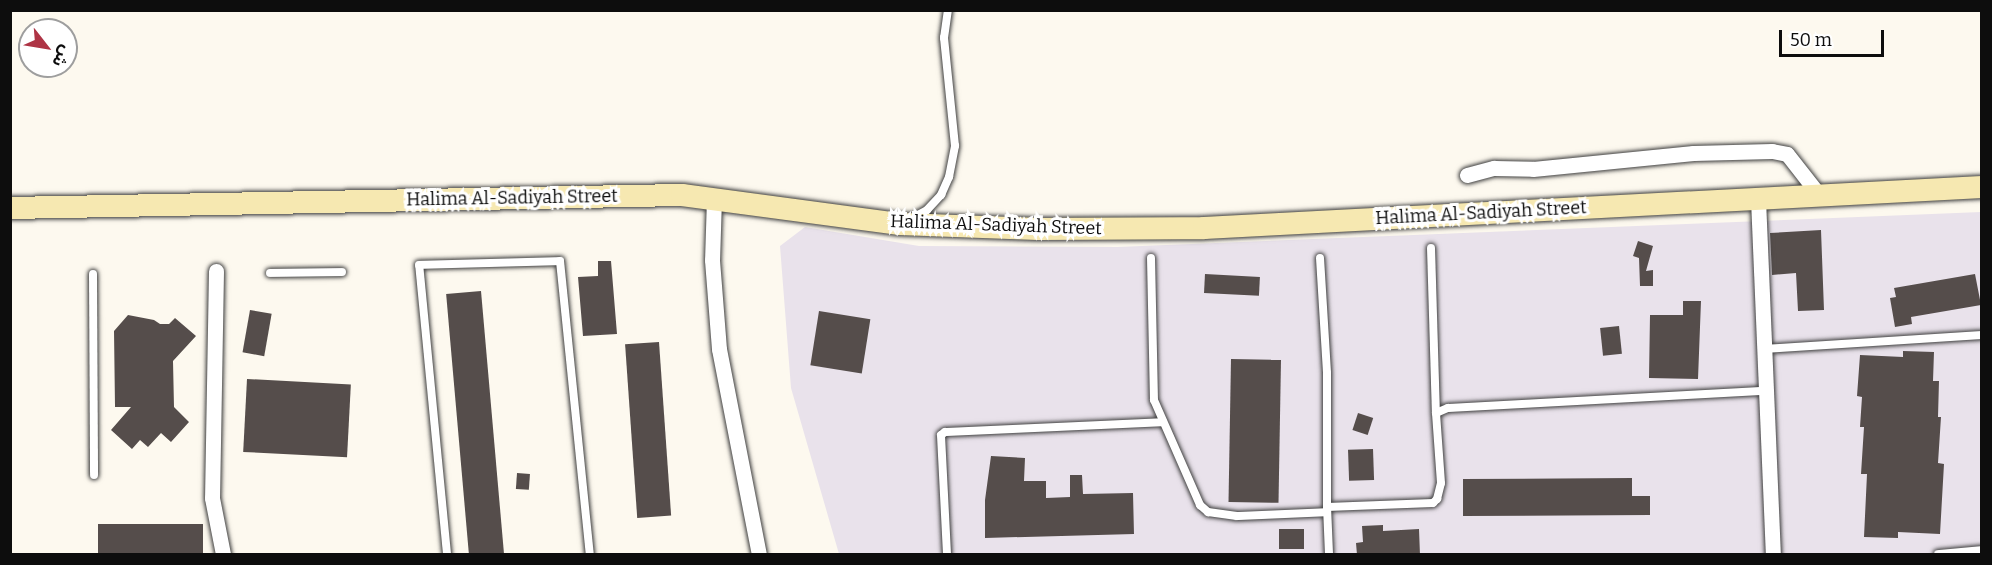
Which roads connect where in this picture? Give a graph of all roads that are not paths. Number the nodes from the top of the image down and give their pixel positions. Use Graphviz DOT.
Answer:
graph roads {
  1 [pos="948,10"];
  2 [pos="1467,175"];
  3 [pos="1982,187"];
  4 [pos="1819,195"];
  5 [pos="714,198"];
  6 [pos="1758,199"];
  7 [pos="10,208"];
  8 [pos="900,224"];
  9 [pos="1431,248"];
  10 [pos="1151,258"];
  11 [pos="1320,258"];
  12 [pos="216,271"];
  13 [pos="342,272"];
  14 [pos="270,273"];
  15 [pos="93,274"];
  16 [pos="1982,335"];
  17 [pos="1764,349"];
  18 [pos="1766,391"];
  19 [pos="1436,412"];
  20 [pos="1163,422"];
  21 [pos="94,475"];
  22 [pos="1327,510"];
  23 [pos="1982,550"];
  24 [pos="223,555"];
  25 [pos="447,555"];
  26 [pos="590,555"];
  27 [pos="759,555"];
  28 [pos="947,555"];
  29 [pos="1329,555"];
  30 [pos="1773,555"];
  31 [pos="1938,555"];
  1 -- 8 [label="lane"];
  2 -- 4 [label="street"];
  3 -- 4 [label="street, Halima Al-Sadiyah Street"];
  4 -- 6 [label="street, Halima Al-Sadiyah Street"];
  5 -- 7 [label="street, Halima Al-Sadiyah Street"];
  5 -- 8 [label="street, Halima Al-Sadiyah Street"];
  5 -- 27 [label="street"];
  6 -- 8 [label="street, Halima Al-Sadiyah Street"];
  6 -- 17 [label="street"];
  9 -- 19 [label="lane"];
  10 -- 20 [label="lane"];
  11 -- 22 [label="lane"];
  12 -- 24 [label="street"];
  13 -- 14 [label="lane"];
  15 -- 21 [label="lane"];
  16 -- 17 [label="lane"];
  17 -- 18 [label="street"];
  18 -- 19 [label="lane"];
  18 -- 30 [label="street"];
  19 -- 22 [label="lane"];
  20 -- 22 [label="lane"];
  20 -- 28 [label="lane"];
  22 -- 29 [label="lane"];
  23 -- 31 [label="lane"];
  25 -- 26 [label="lane"];
}
